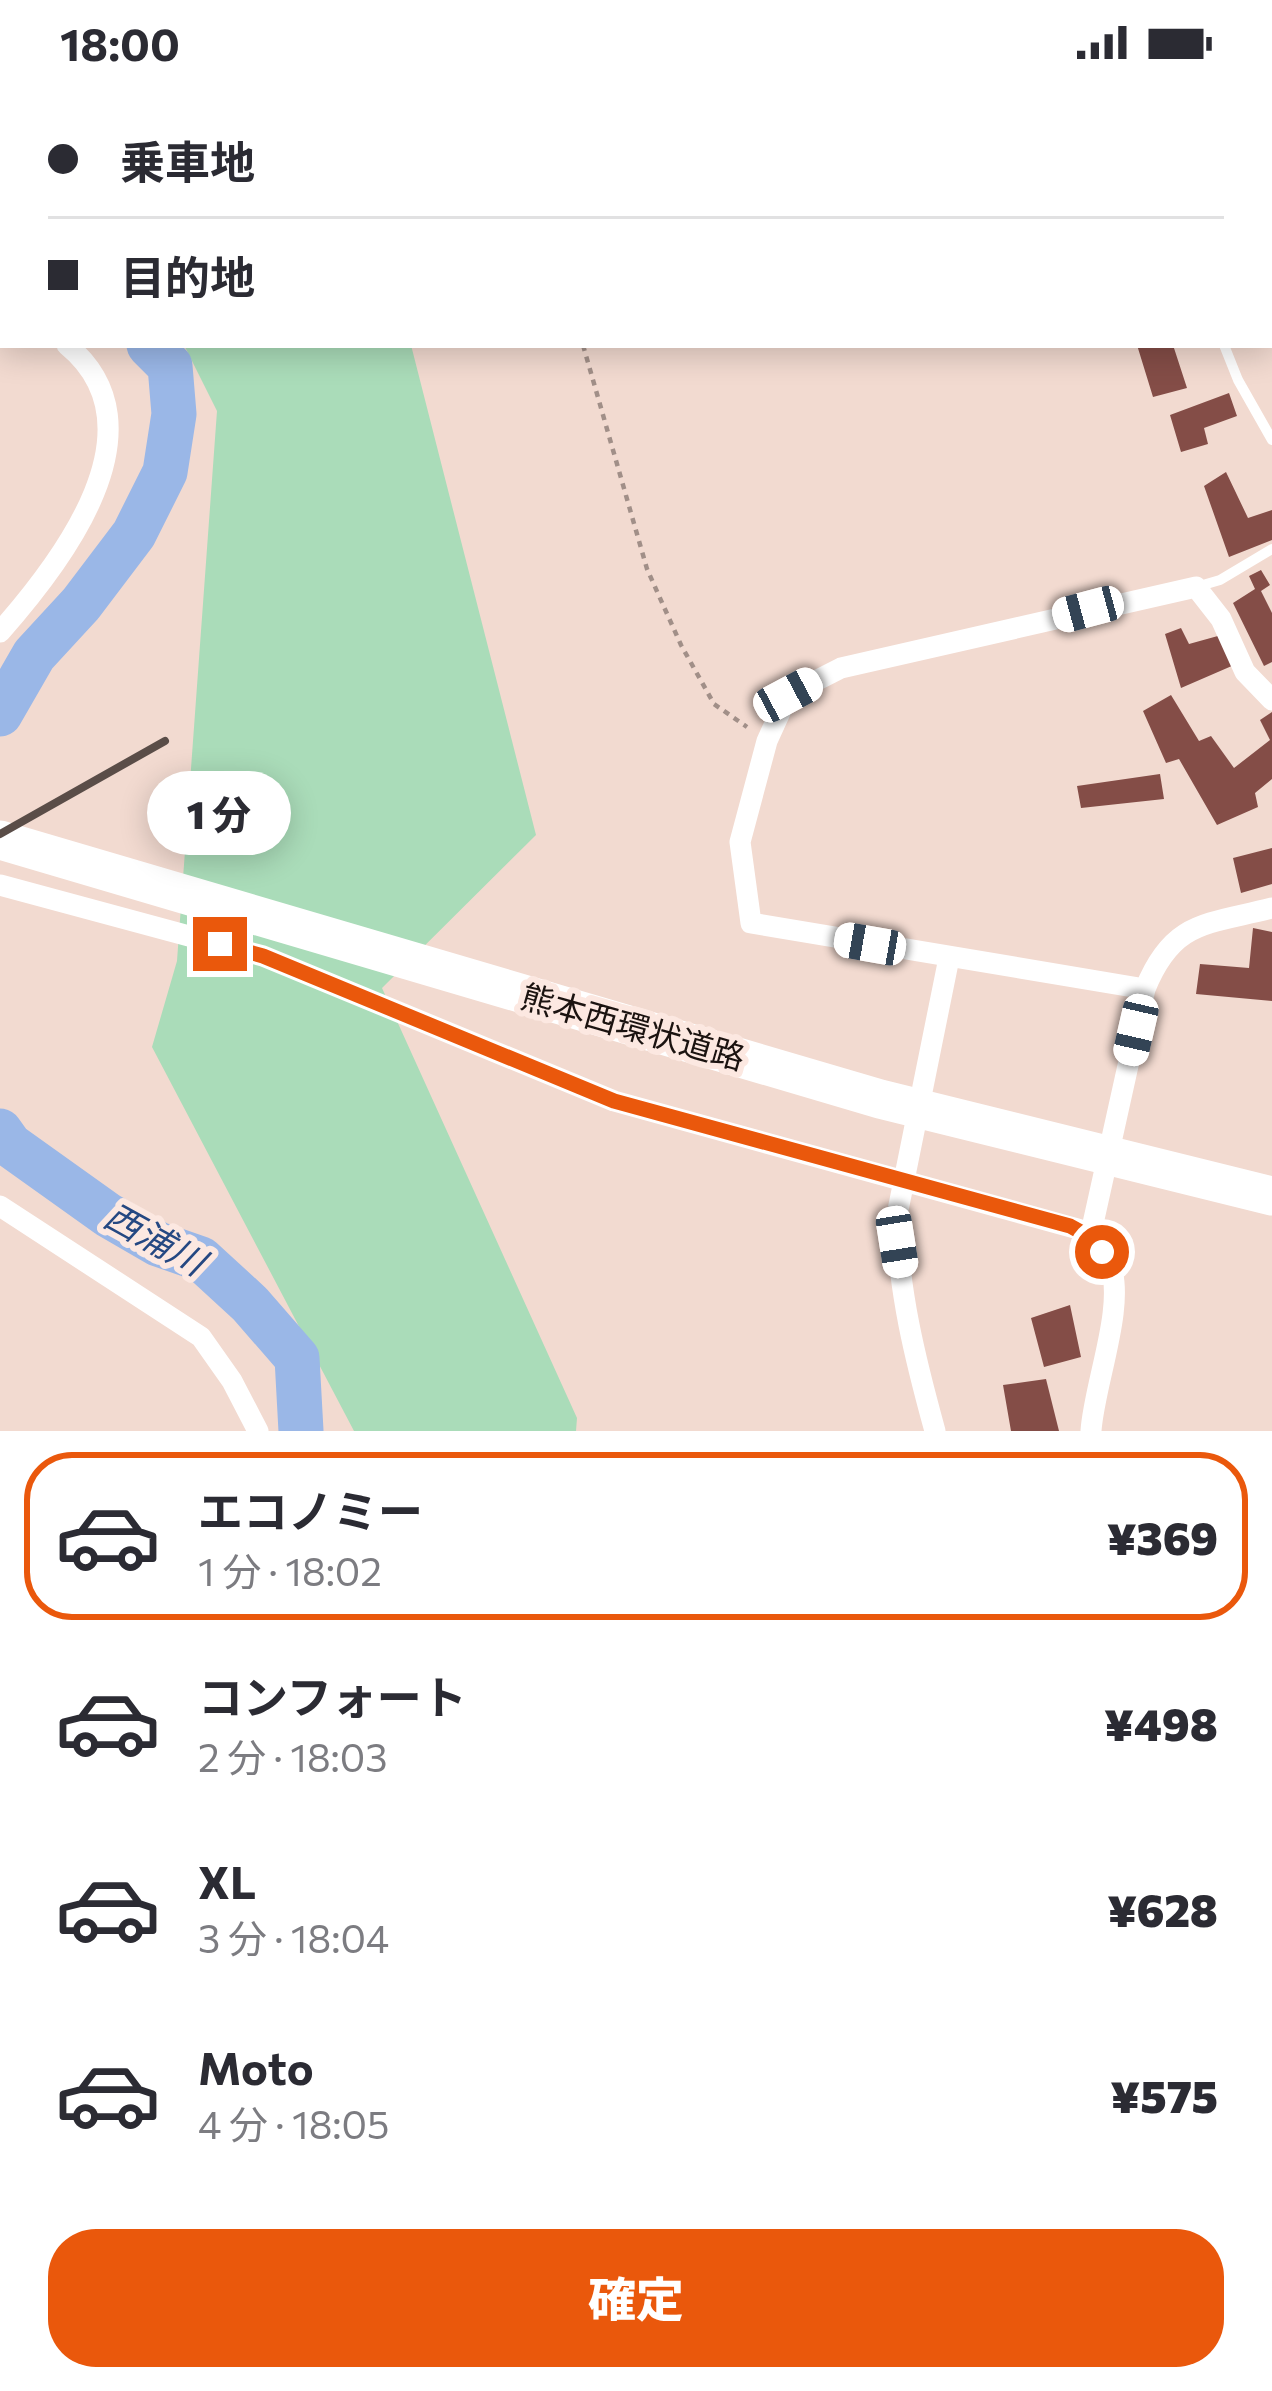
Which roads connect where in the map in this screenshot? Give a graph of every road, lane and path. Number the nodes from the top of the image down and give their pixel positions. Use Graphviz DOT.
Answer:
graph roads {
  1 [pos="70,348"];
  2 [pos="584,348"];
  3 [pos="1225,348"];
  4 [pos="1272,440"];
  5 [pos="1272,550"];
  6 [pos="1196,586"];
  7 [pos="0,632"];
  8 [pos="1272,700"];
  9 [pos="767,741"];
  10 [pos="0,840"];
  11 [pos="0,885"];
  12 [pos="1272,908"];
  13 [pos="264,938"];
  14 [pos="949,958"];
  15 [pos="1145,989"];
  16 [pos="902,1179"];
  17 [pos="1272,1196"];
  18 [pos="0,1206"];
  19 [pos="1090,1237"];
  20 [pos="258,1431"];
  21 [pos="935,1431"];
  22 [pos="1091,1431"];
  1 -- 7 [label="street"];
  2 -- 9 [label="path"];
  3 -- 4 [label="lane"];
  5 -- 6 [label="lane"];
  6 -- 8 [label="street"];
  6 -- 9 [label="street"];
  9 -- 14 [label="street"];
  10 -- 13 [label="highway, 熊本西環状道路"];
  11 -- 13 [label="street"];
  12 -- 15 [label="street"];
  13 -- 16 [label="street"];
  13 -- 17 [label="highway, 熊本西環状道路"];
  14 -- 15 [label="street"];
  14 -- 16 [label="street"];
  15 -- 19 [label="street"];
  16 -- 19 [label="street"];
  16 -- 21 [label="street"];
  18 -- 20 [label="street"];
  19 -- 22 [label="street"];
}
